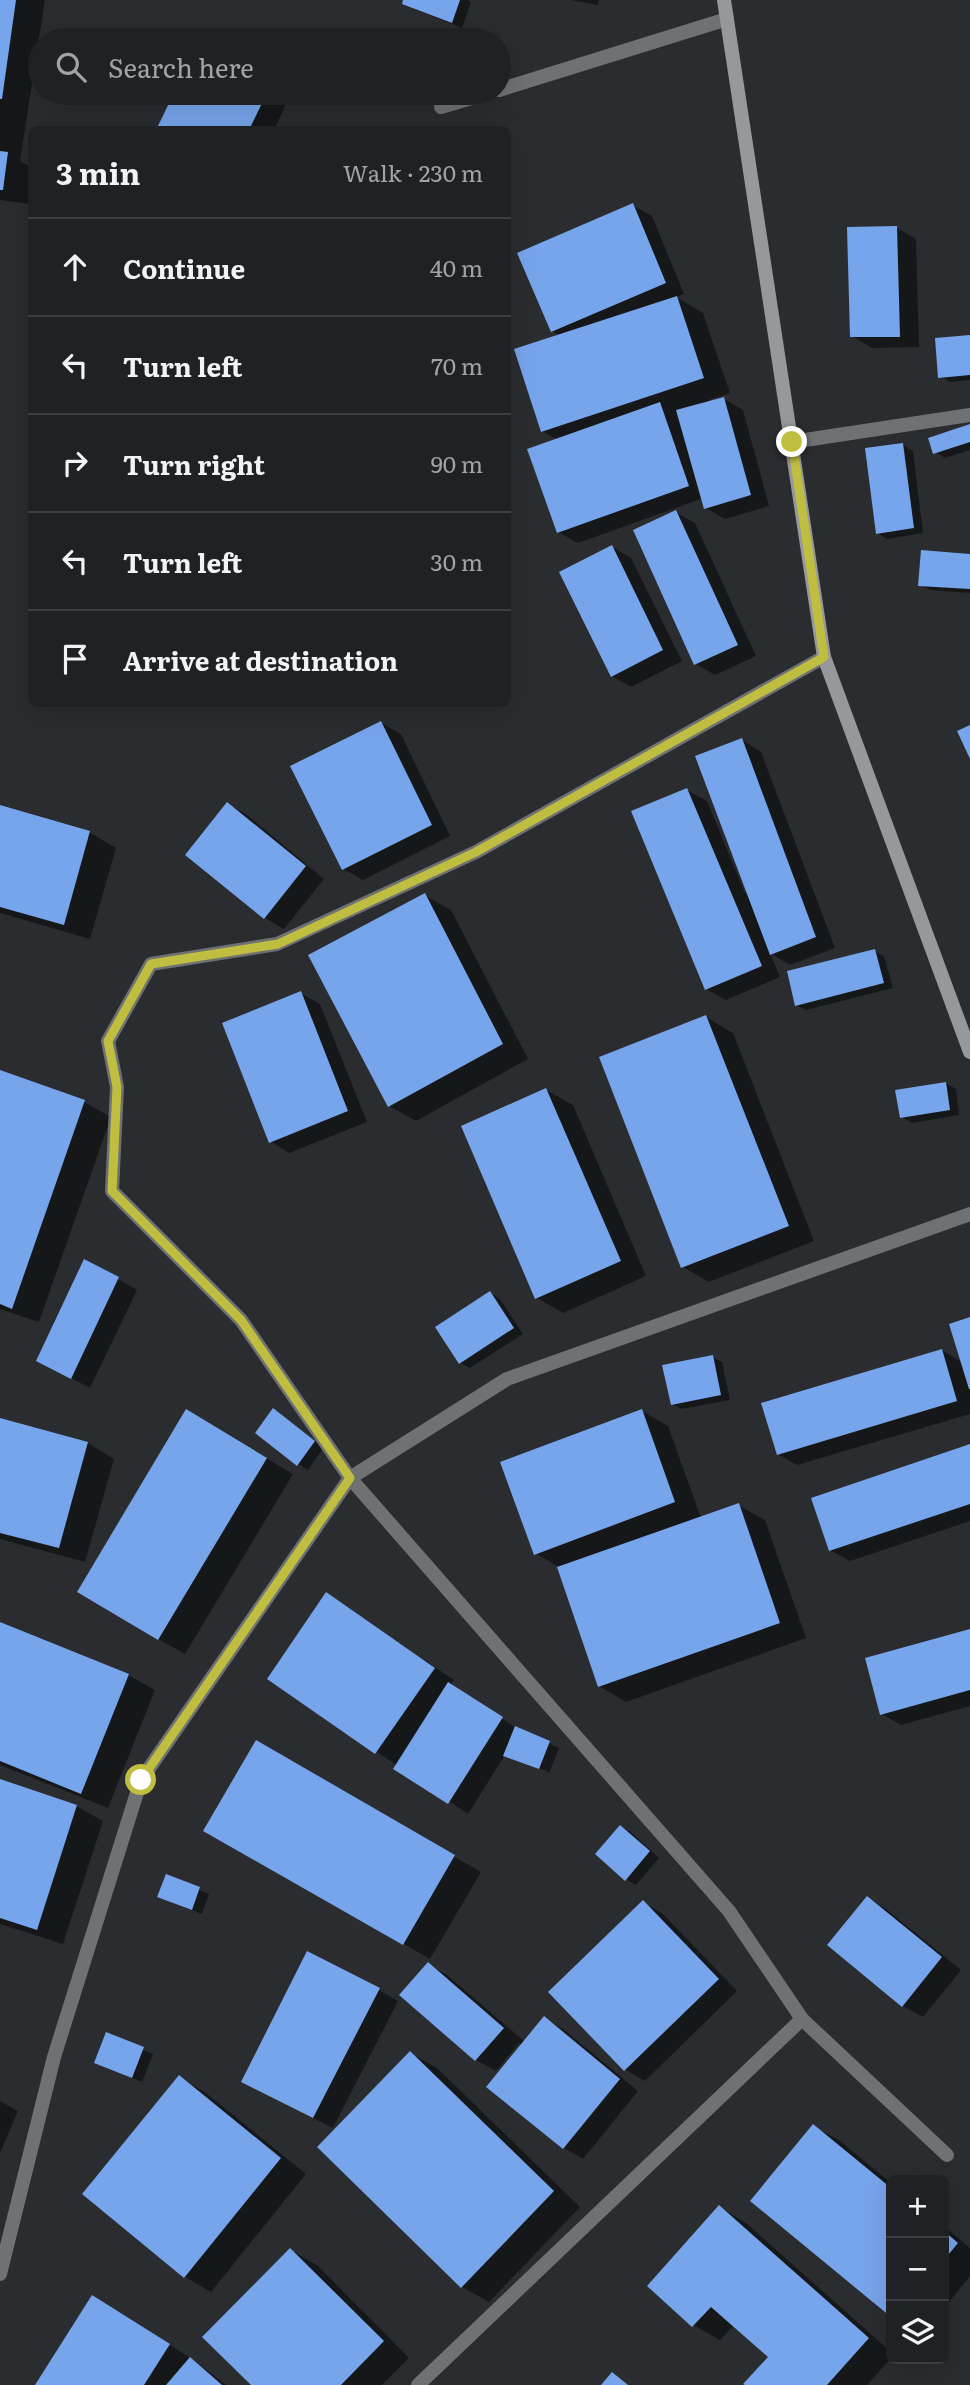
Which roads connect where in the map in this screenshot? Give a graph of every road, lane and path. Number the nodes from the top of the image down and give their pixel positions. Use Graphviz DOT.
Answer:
graph roads {
  1 [pos="724,0"];
  2 [pos="727,19"];
  3 [pos="511,86"];
  4 [pos="448,105"];
  5 [pos="441,107"];
  6 [pos="970,415"];
  7 [pos="792,442"];
  8 [pos="824,657"];
  9 [pos="970,1052"];
  10 [pos="970,1214"];
  11 [pos="350,1478"];
  12 [pos="802,2019"];
  13 [pos="947,2155"];
  14 [pos="0,2274"];
  15 [pos="418,2385"];
  1 -- 2 [label="street"];
  2 -- 3 [label="street"];
  2 -- 7 [label="street"];
  4 -- 5 [label="street"];
  6 -- 7 [label="street"];
  7 -- 8 [label="street"];
  8 -- 9 [label="street"];
  8 -- 11 [label="street"];
  10 -- 11 [label="street"];
  11 -- 12 [label="street"];
  11 -- 14 [label="street"];
  12 -- 13 [label="street"];
  12 -- 15 [label="street"];
}
